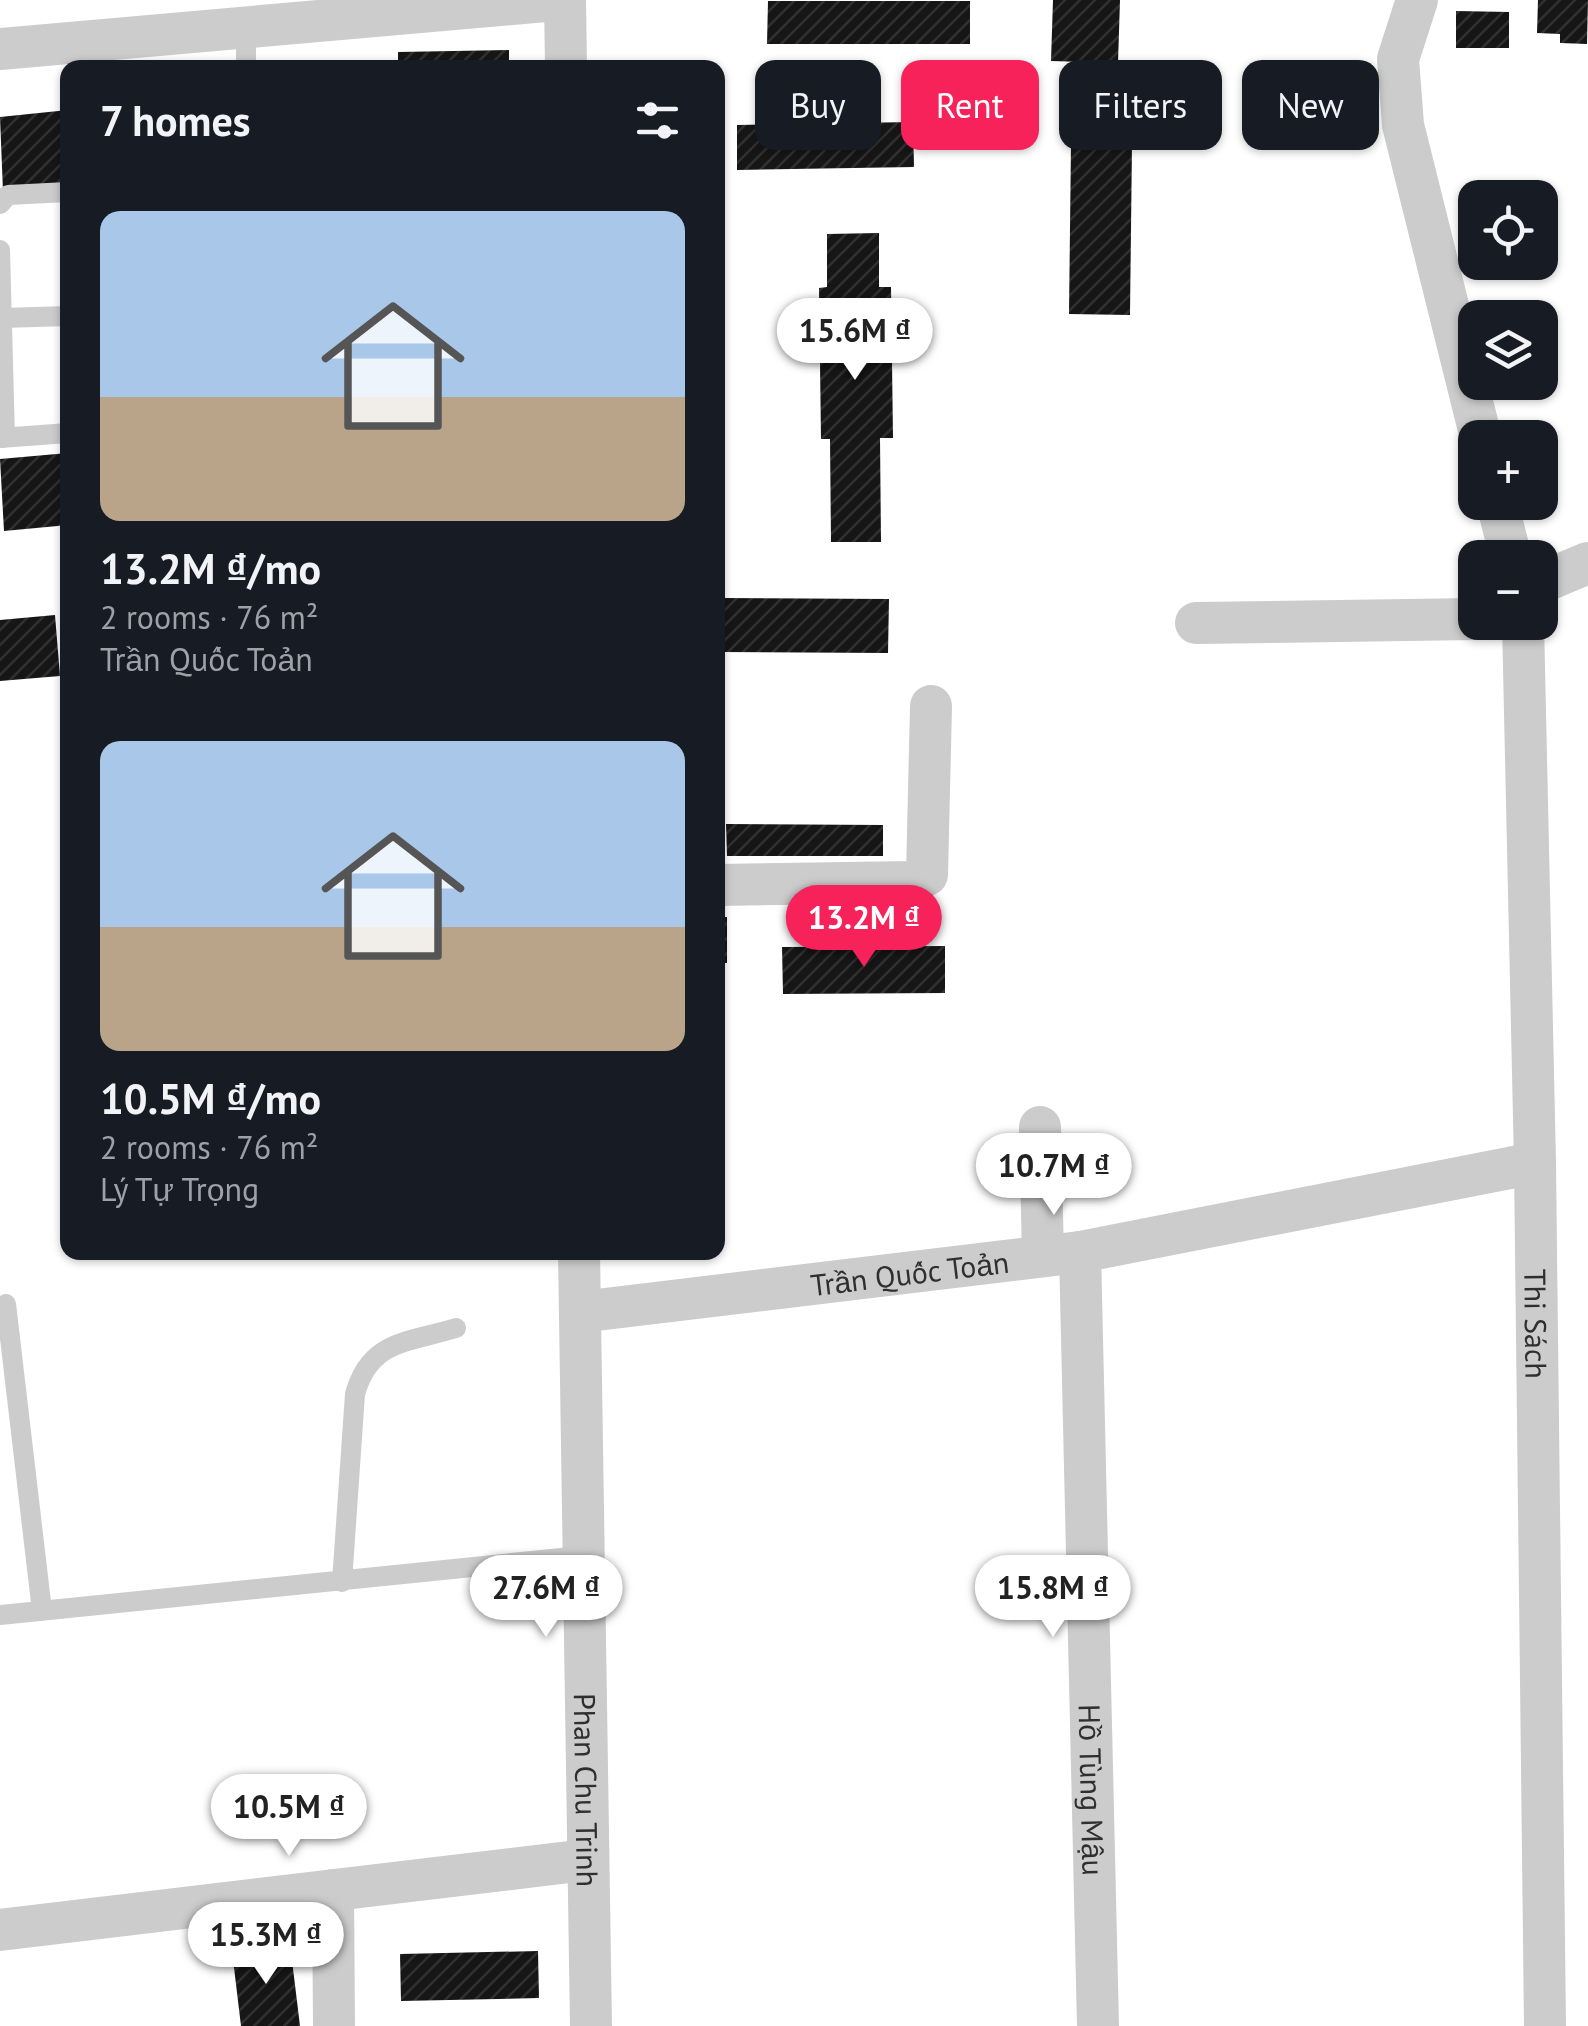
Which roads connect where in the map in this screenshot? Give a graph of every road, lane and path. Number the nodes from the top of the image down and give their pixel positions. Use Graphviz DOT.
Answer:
graph roads {
  1 [pos="556,0"];
  2 [pos="565,0"];
  3 [pos="1418,0"];
  4 [pos="202,17"];
  5 [pos="246,48"];
  6 [pos="0,49"];
  7 [pos="566,60"];
  8 [pos="60,192"];
  9 [pos="0,204"];
  10 [pos="0,250"];
  11 [pos="60,316"];
  12 [pos="2,318"];
  13 [pos="1476,420"];
  14 [pos="60,434"];
  15 [pos="2,438"];
  16 [pos="1588,562"];
  17 [pos="1558,574"];
  18 [pos="1458,618"];
  19 [pos="1196,623"];
  20 [pos="1522,640"];
  21 [pos="932,706"];
  22 [pos="725,884"];
  23 [pos="1040,1127"];
  24 [pos="1535,1163"];
  25 [pos="1062,1254"];
  26 [pos="579,1260"];
  27 [pos="6,1304"];
  28 [pos="580,1312"];
  29 [pos="456,1328"];
  30 [pos="580,1556"];
  31 [pos="342,1582"];
  32 [pos="42,1611"];
  33 [pos="0,1616"];
  34 [pos="586,1860"];
  35 [pos="333,1890"];
  36 [pos="0,1930"];
  37 [pos="334,2026"];
  38 [pos="590,2026"];
  39 [pos="1098,2026"];
  40 [pos="1544,2026"];
  1 -- 5 [label="street"];
  2 -- 7 [label="street"];
  3 -- 13 [label="street"];
  4 -- 5 [label="street"];
  4 -- 6 [label="street"];
  8 -- 9 [label="lane"];
  10 -- 12 [label="lane"];
  11 -- 12 [label="lane"];
  12 -- 15 [label="lane"];
  14 -- 15 [label="lane"];
  16 -- 17 [label="street"];
  18 -- 19 [label="street"];
  20 -- 24 [label="street, Thi Sách"];
  21 -- 22 [label="street"];
  23 -- 25 [label="street, Hồ Tùng Mậu"];
  24 -- 25 [label="street, Trần Quốc Toản"];
  24 -- 40 [label="street, Thi Sách"];
  25 -- 28 [label="street, Trần Quốc Toản"];
  25 -- 39 [label="street, Hồ Tùng Mậu"];
  26 -- 28 [label="street, Phan Chu Trinh"];
  27 -- 32 [label="lane"];
  28 -- 30 [label="street, Phan Chu Trinh"];
  29 -- 31 [label="lane"];
  30 -- 31 [label="lane"];
  30 -- 34 [label="street, Phan Chu Trinh"];
  31 -- 32 [label="lane"];
  32 -- 33 [label="lane"];
  34 -- 35 [label="street"];
  34 -- 38 [label="street, Phan Chu Trinh"];
  35 -- 36 [label="street"];
  35 -- 37 [label="street"];
}
